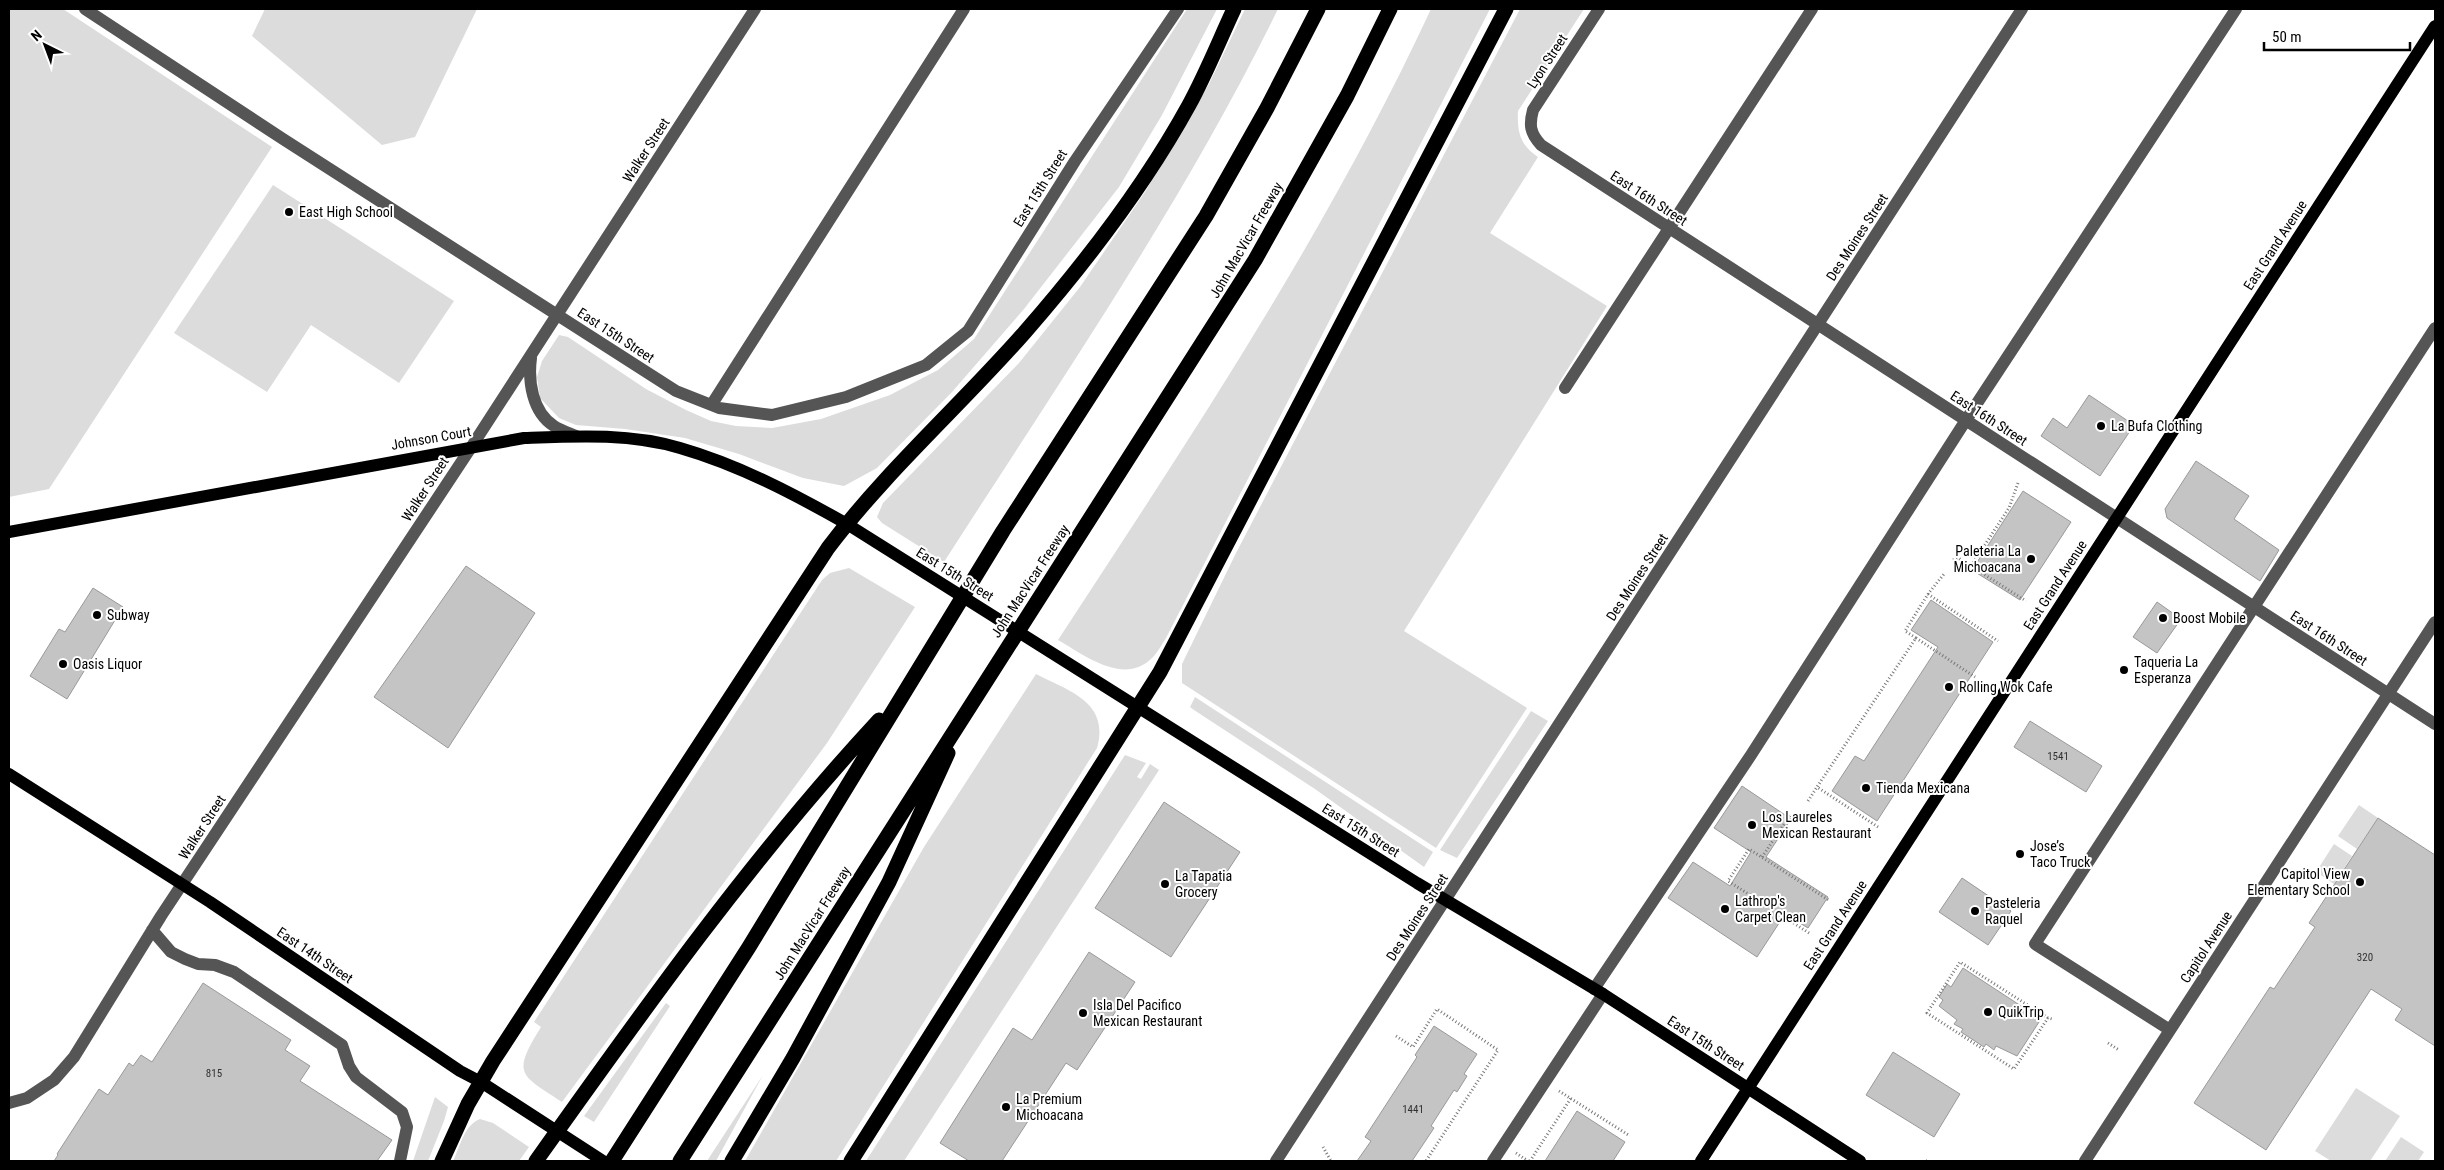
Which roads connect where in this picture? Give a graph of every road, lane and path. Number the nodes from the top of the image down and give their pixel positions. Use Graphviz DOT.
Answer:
graph roads {
  1 [pos="85,9"];
  2 [pos="755,9"];
  3 [pos="964,9"];
  4 [pos="1178,9"];
  5 [pos="1234,9"];
  6 [pos="1318,9"];
  7 [pos="1390,9"];
  8 [pos="1506,9"];
  9 [pos="1599,9"];
  10 [pos="1812,9"];
  11 [pos="2022,9"];
  12 [pos="2236,9"];
  13 [pos="2435,26"];
  14 [pos="1532,132"];
  15 [pos="1669,228"];
  16 [pos="557,314"];
  17 [pos="1818,325"];
  18 [pos="2435,328"];
  19 [pos="531,354"];
  20 [pos="1565,388"];
  21 [pos="712,404"];
  22 [pos="1966,420"];
  23 [pos="576,436"];
  24 [pos="472,446"];
  25 [pos="2018,483"];
  26 [pos="2116,518"];
  27 [pos="846,524"];
  28 [pos="9,532"];
  29 [pos="1953,560"];
  30 [pos="1971,566"];
  31 [pos="1944,574"];
  32 [pos="1928,594"];
  33 [pos="2026,601"];
  34 [pos="2254,608"];
  35 [pos="2435,622"];
  36 [pos="1916,638"];
  37 [pos="1998,641"];
  38 [pos="1975,677"];
  39 [pos="2389,694"];
  40 [pos="900,696"];
  41 [pos="969,706"];
  42 [pos="1139,708"];
  43 [pos="2435,724"];
  44 [pos="9,774"];
  45 [pos="1817,787"];
  46 [pos="1808,801"];
  47 [pos="1791,814"];
  48 [pos="1878,827"];
  49 [pos="1762,857"];
  50 [pos="182,884"];
  51 [pos="1446,900"];
  52 [pos="1830,901"];
  53 [pos="152,930"];
  54 [pos="1809,933"];
  55 [pos="1598,992"];
  56 [pos="2170,1030"];
  57 [pos="1396,1036"];
  58 [pos="2108,1043"];
  59 [pos="1982,1048"];
  60 [pos="2119,1050"];
  61 [pos="1979,1052"];
  62 [pos="481,1082"];
  63 [pos="1748,1088"];
  64 [pos="1560,1091"];
  65 [pos="1571,1098"];
  66 [pos="9,1103"];
  67 [pos="1630,1136"];
  68 [pos="1323,1147"];
  69 [pos="400,1161"];
  70 [pos="442,1161"];
  71 [pos="536,1161"];
  72 [pos="603,1161"];
  73 [pos="612,1161"];
  74 [pos="680,1161"];
  75 [pos="732,1161"];
  76 [pos="851,1161"];
  77 [pos="1276,1161"];
  78 [pos="1331,1161"];
  79 [pos="1426,1161"];
  80 [pos="1493,1161"];
  81 [pos="1530,1161"];
  82 [pos="1701,1161"];
  83 [pos="1860,1161"];
  84 [pos="2085,1161"];
  1 -- 16 [label="street, East 15th Street"];
  2 -- 16 [label="street, Walker Street"];
  3 -- 21 [label="street"];
  4 -- 21 [label="street, East 15th Street"];
  5 -- 27 [label="highway"];
  6 -- 40 [label="highway"];
  7 -- 41 [label="highway, John MacVicar Freeway"];
  8 -- 42 [label="highway"];
  9 -- 14 [label="street, Lyon Street"];
  10 -- 15 [label="street"];
  11 -- 17 [label="street, Des Moines Street"];
  12 -- 22 [label="street"];
  13 -- 26 [label="main road, East Grand Avenue"];
  14 -- 15 [label="street, East 16th Street"];
  15 -- 17 [label="street, East 16th Street"];
  15 -- 20 [label="street"];
  16 -- 19 [label="street, Walker Street"];
  16 -- 21 [label="street, East 15th Street"];
  17 -- 22 [label="street, East 16th Street"];
  17 -- 51 [label="street, Des Moines Street"];
  18 -- 34 [label="street"];
  19 -- 23 [label="street"];
  19 -- 24 [label="street, Walker Street"];
  22 -- 26 [label="street, East 16th Street"];
  22 -- 55 [label="street"];
  23 -- 24 [label="main road, Johnson Court"];
  23 -- 27 [label="main road, Johnson Court"];
  24 -- 28 [label="main road, Johnson Court"];
  24 -- 50 [label="street, Walker Street"];
  25 -- 30 [label="path"];
  26 -- 34 [label="street, East 16th Street"];
  26 -- 63 [label="main road, East Grand Avenue"];
  27 -- 42 [label="main road, East 15th Street"];
  27 -- 62 [label="highway"];
  29 -- 30 [label="path"];
  30 -- 33 [label="path"];
  31 -- 32 [label="path"];
  32 -- 36 [label="path"];
  32 -- 37 [label="path"];
  34 -- 39 [label="street, East 16th Street"];
  34 -- 56 [label="street"];
  35 -- 39 [label="street, Capitol Avenue"];
  36 -- 38 [label="path"];
  36 -- 45 [label="path"];
  39 -- 43 [label="street, East 16th Street"];
  39 -- 56 [label="street, Capitol Avenue"];
  40 -- 71 [label="highway"];
  40 -- 73 [label="highway"];
  41 -- 74 [label="highway, John MacVicar Freeway"];
  41 -- 75 [label="highway"];
  42 -- 51 [label="main road, East 15th Street"];
  42 -- 76 [label="highway"];
  44 -- 50 [label="main road, East 14th Street"];
  45 -- 46 [label="path"];
  45 -- 48 [label="path"];
  47 -- 49 [label="path"];
  49 -- 52 [label="path"];
  49 -- 54 [label="path"];
  50 -- 53 [label="street, Walker Street"];
  50 -- 62 [label="main road, East 14th Street"];
  51 -- 55 [label="main road, East 15th Street"];
  51 -- 77 [label="street, Des Moines Street"];
  53 -- 66 [label="street, Walker Street"];
  53 -- 69 [label="street"];
  55 -- 63 [label="main road, East 15th Street"];
  55 -- 80 [label="street"];
  56 -- 84 [label="street, Capitol Avenue"];
  57 -- 79 [label="path"];
  58 -- 60 [label="path"];
  59 -- 59 [label="path"];
  59 -- 61 [label="path"];
  62 -- 70 [label="highway"];
  62 -- 72 [label="main road, East 14th Street"];
  63 -- 82 [label="main road, East Grand Avenue"];
  63 -- 83 [label="main road, East 15th Street"];
  64 -- 65 [label="path"];
  65 -- 67 [label="path"];
  65 -- 81 [label="path"];
  68 -- 78 [label="path"];
}
